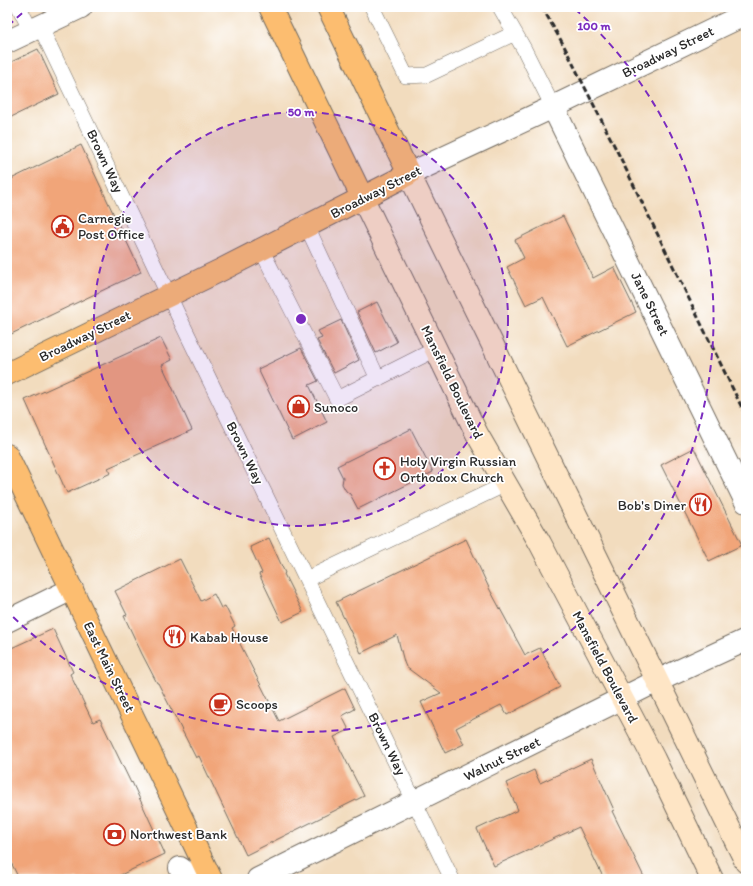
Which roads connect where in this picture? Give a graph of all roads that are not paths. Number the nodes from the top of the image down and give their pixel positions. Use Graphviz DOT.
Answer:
graph roads {
  1 [pos="19,7"];
  2 [pos="81,7"];
  3 [pos="270,7"];
  4 [pos="328,7"];
  5 [pos="372,7"];
  6 [pos="500,7"];
  7 [pos="746,14"];
  8 [pos="35,29"];
  9 [pos="515,33"];
  10 [pos="7,42"];
  11 [pos="554,107"];
  12 [pos="409,174"];
  13 [pos="363,198"];
  14 [pos="305,222"];
  15 [pos="261,249"];
  16 [pos="169,296"];
  17 [pos="436,349"];
  18 [pos="7,374"];
  19 [pos="378,378"];
  20 [pos="7,455"];
  21 [pos="506,484"];
  22 [pos="746,502"];
  23 [pos="307,579"];
  24 [pos="72,589"];
  25 [pos="7,622"];
  26 [pos="746,640"];
  27 [pos="657,681"];
  28 [pos="622,699"];
  29 [pos="415,802"];
  30 [pos="746,862"];
  31 [pos="211,879"];
  32 [pos="258,879"];
  33 [pos="452,879"];
  34 [pos="712,879"];
  1 -- 8 [label="lane, Brown Way"];
  2 -- 8 [label="street"];
  3 -- 13 [label="main road, Mansfield Boulevard"];
  4 -- 12 [label="main road"];
  5 -- 9 [label="lane"];
  6 -- 9 [label="lane"];
  7 -- 11 [label="street, Broadway Street"];
  8 -- 10 [label="street"];
  8 -- 16 [label="lane, Brown Way"];
  9 -- 11 [label="lane"];
  11 -- 12 [label="street, Broadway Street"];
  11 -- 22 [label="street, Jane Street"];
  12 -- 13 [label="main road, Broadway Street"];
  12 -- 27 [label="main road"];
  13 -- 15 [label="main road, Broadway Street"];
  13 -- 17 [label="main road, Mansfield Boulevard"];
  14 -- 19 [label="lane"];
  15 -- 16 [label="main road, Broadway Street"];
  15 -- 19 [label="lane"];
  16 -- 18 [label="main road, Broadway Street"];
  16 -- 23 [label="lane, Brown Way"];
  17 -- 19 [label="lane"];
  17 -- 21 [label="main road, Mansfield Boulevard"];
  20 -- 24 [label="main road, East Main Street"];
  21 -- 23 [label="lane"];
  21 -- 28 [label="main road, Mansfield Boulevard"];
  23 -- 29 [label="lane, Brown Way"];
  24 -- 25 [label="street"];
  24 -- 31 [label="main road, East Main Street"];
  26 -- 27 [label="street, Walnut Street"];
  27 -- 28 [label="street, Walnut Street"];
  27 -- 30 [label="main road"];
  28 -- 29 [label="street, Walnut Street"];
  28 -- 34 [label="main road, Mansfield Boulevard"];
  29 -- 32 [label="street, Walnut Street"];
  29 -- 33 [label="lane, Brown Way"];
}
